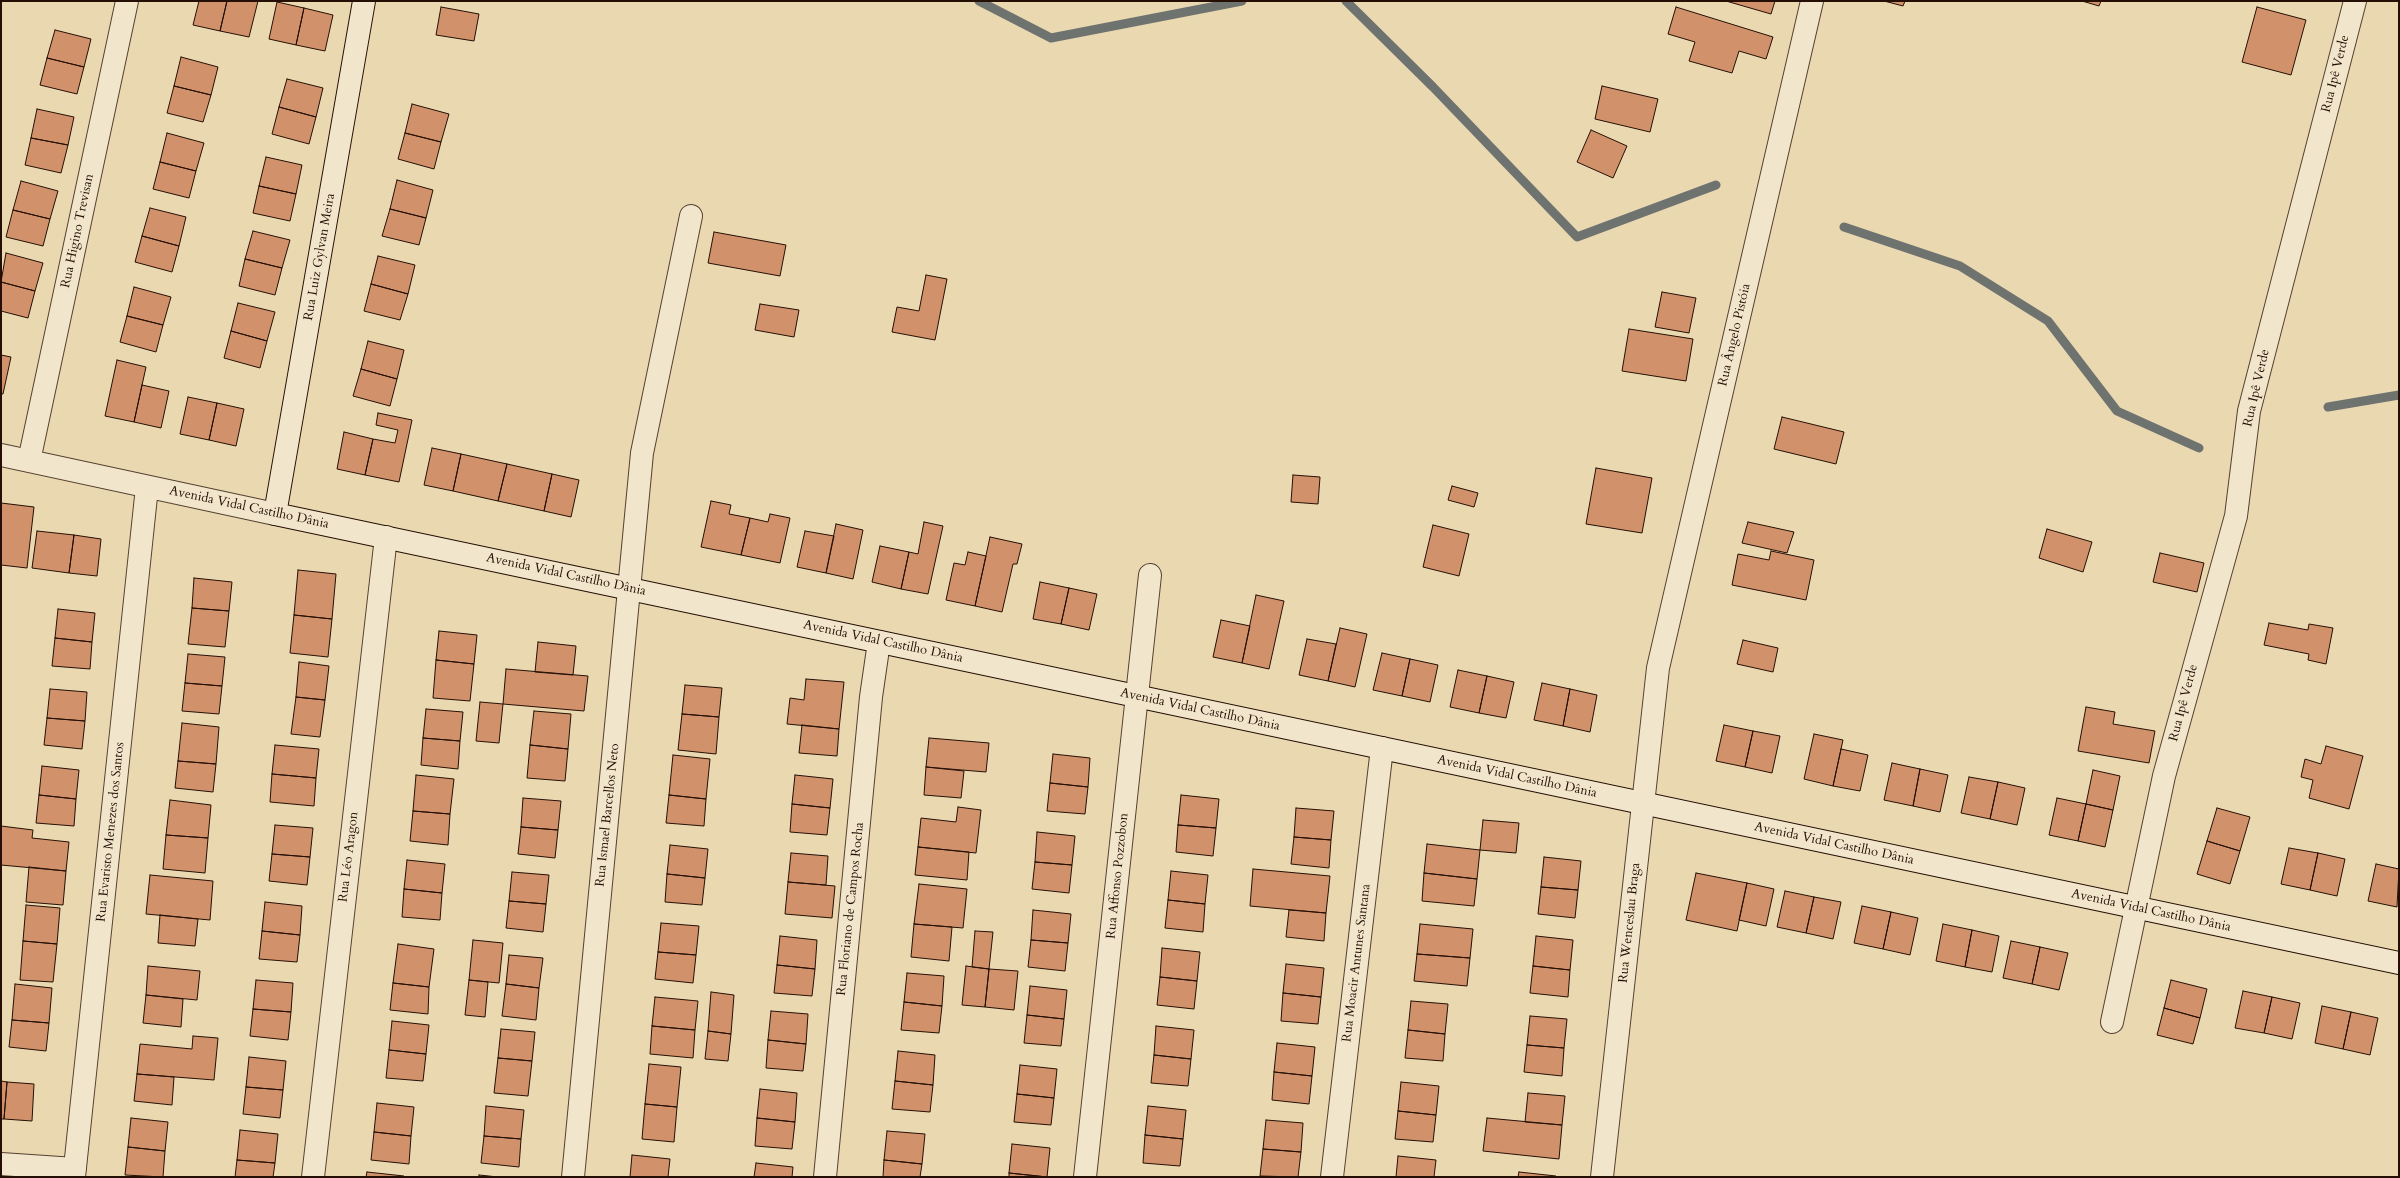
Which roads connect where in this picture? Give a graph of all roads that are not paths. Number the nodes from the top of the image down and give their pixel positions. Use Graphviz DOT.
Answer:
graph roads {
  1 [pos="127,1"];
  2 [pos="364,1"];
  3 [pos="1812,1"];
  4 [pos="2355,1"];
  5 [pos="691,216"];
  6 [pos="1,456"];
  7 [pos="29,461"];
  8 [pos="147,487"];
  9 [pos="275,514"];
  10 [pos="386,537"];
  11 [pos="1150,575"];
  12 [pos="630,589"];
  13 [pos="879,642"];
  14 [pos="1658,668"];
  15 [pos="1137,696"];
  16 [pos="1382,748"];
  17 [pos="1643,804"];
  18 [pos="2135,908"];
  19 [pos="2399,963"];
  20 [pos="2112,1022"];
  21 [pos="1,1164"];
  22 [pos="74,1173"];
  23 [pos="313,1177"];
  24 [pos="573,1177"];
  25 [pos="825,1177"];
  26 [pos="1085,1177"];
  27 [pos="1332,1177"];
  28 [pos="1602,1177"];
  1 -- 7 [label="street, Rua Higino Trevisan"];
  2 -- 9 [label="street, Rua Luiz Gylvan Meira"];
  3 -- 14 [label="street, Rua Ângelo Pistóia"];
  4 -- 18 [label="street, Rua Ipê Verde"];
  5 -- 12 [label="street, Rua Ismael Barcellos Neto"];
  6 -- 7 [label="street, Avenida Vidal Castilho Dânia"];
  7 -- 8 [label="street, Avenida Vidal Castilho Dânia"];
  8 -- 9 [label="street, Avenida Vidal Castilho Dânia"];
  8 -- 22 [label="street, Rua Evaristo Menezes dos Santos"];
  9 -- 10 [label="street, Avenida Vidal Castilho Dânia"];
  10 -- 12 [label="street, Avenida Vidal Castilho Dânia"];
  10 -- 23 [label="street, Rua Léo Aragon"];
  11 -- 15 [label="street, Rua Affonso Pozzobon"];
  12 -- 13 [label="street, Avenida Vidal Castilho Dânia"];
  12 -- 24 [label="street, Rua Ismael Barcellos Neto"];
  13 -- 15 [label="street, Avenida Vidal Castilho Dânia"];
  13 -- 25 [label="street, Rua Floriano de Campos Rocha"];
  14 -- 17 [label="street, Rua Wenceslau Braga"];
  15 -- 16 [label="street, Avenida Vidal Castilho Dânia"];
  15 -- 26 [label="street, Rua Affonso Pozzobon"];
  16 -- 17 [label="street, Avenida Vidal Castilho Dânia"];
  16 -- 27 [label="street, Rua Moacir Antunes Santana"];
  17 -- 18 [label="street, Avenida Vidal Castilho Dânia"];
  17 -- 28 [label="street, Rua Wenceslau Braga"];
  18 -- 19 [label="street, Avenida Vidal Castilho Dânia"];
  18 -- 20 [label="street, Rua Ipê Verde"];
  21 -- 22 [label="street"];
}
